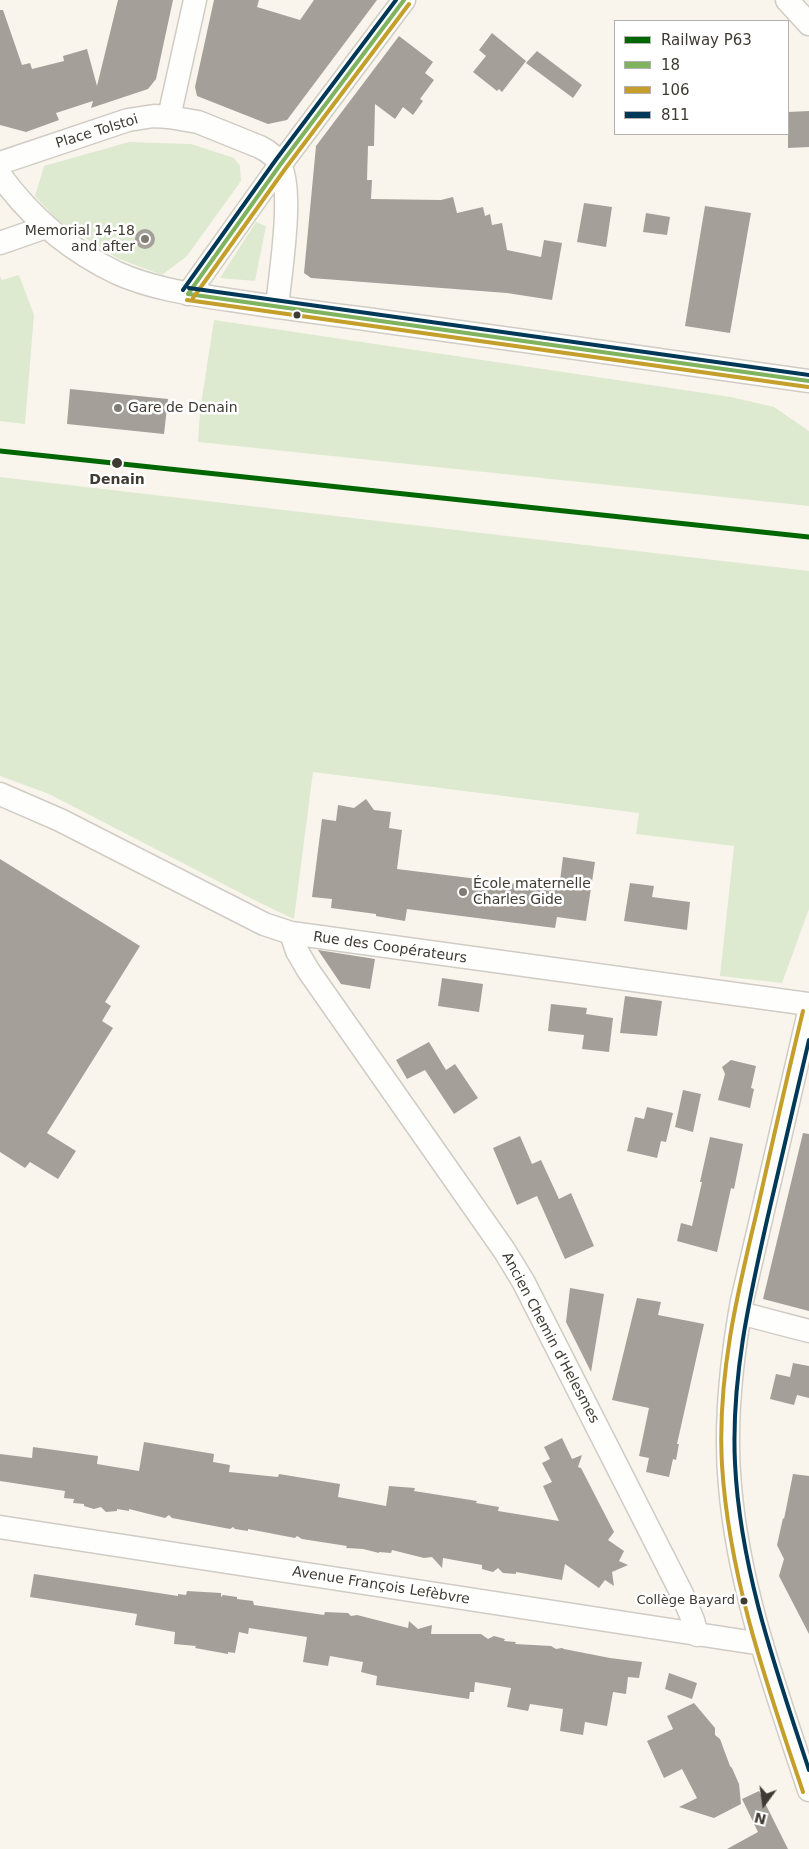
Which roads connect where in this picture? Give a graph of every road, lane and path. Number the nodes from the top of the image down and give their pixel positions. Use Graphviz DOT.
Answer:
graph roads {
  1 [pos="195,0"];
  2 [pos="404,0"];
  3 [pos="787,0"];
  4 [pos="809,24"];
  5 [pos="169,117"];
  6 [pos="0,163"];
  7 [pos="280,165"];
  8 [pos="0,175"];
  9 [pos="46,227"];
  10 [pos="0,243"];
  11 [pos="188,294"];
  12 [pos="277,307"];
  13 [pos="809,381"];
  14 [pos="0,794"];
  15 [pos="291,933"];
  16 [pos="809,1004"];
  17 [pos="809,1012"];
  18 [pos="740,1313"];
  19 [pos="809,1331"];
  20 [pos="0,1527"];
  21 [pos="697,1635"];
  22 [pos="762,1644"];
  23 [pos="809,1790"];
  1 -- 5 [label="street"];
  2 -- 7 [label="street"];
  3 -- 4 [label="street"];
  5 -- 6 [label="street, Place Tolstoi"];
  5 -- 7 [label="street, Place Tolstoi"];
  7 -- 11 [label="street"];
  7 -- 12 [label="street"];
  8 -- 9 [label="street"];
  9 -- 10 [label="street"];
  9 -- 11 [label="street"];
  11 -- 12 [label="street"];
  12 -- 13 [label="street"];
  14 -- 15 [label="street, Rue des Coopérateurs"];
  15 -- 16 [label="street, Rue des Coopérateurs"];
  15 -- 21 [label="street, Ancien Chemin d'Helesmes"];
  17 -- 18 [label="street"];
  18 -- 19 [label="street"];
  18 -- 22 [label="street"];
  20 -- 21 [label="street, Avenue François Lefèbvre"];
  21 -- 22 [label="street, Avenue François Lefèbvre"];
  22 -- 23 [label="street"];
}
